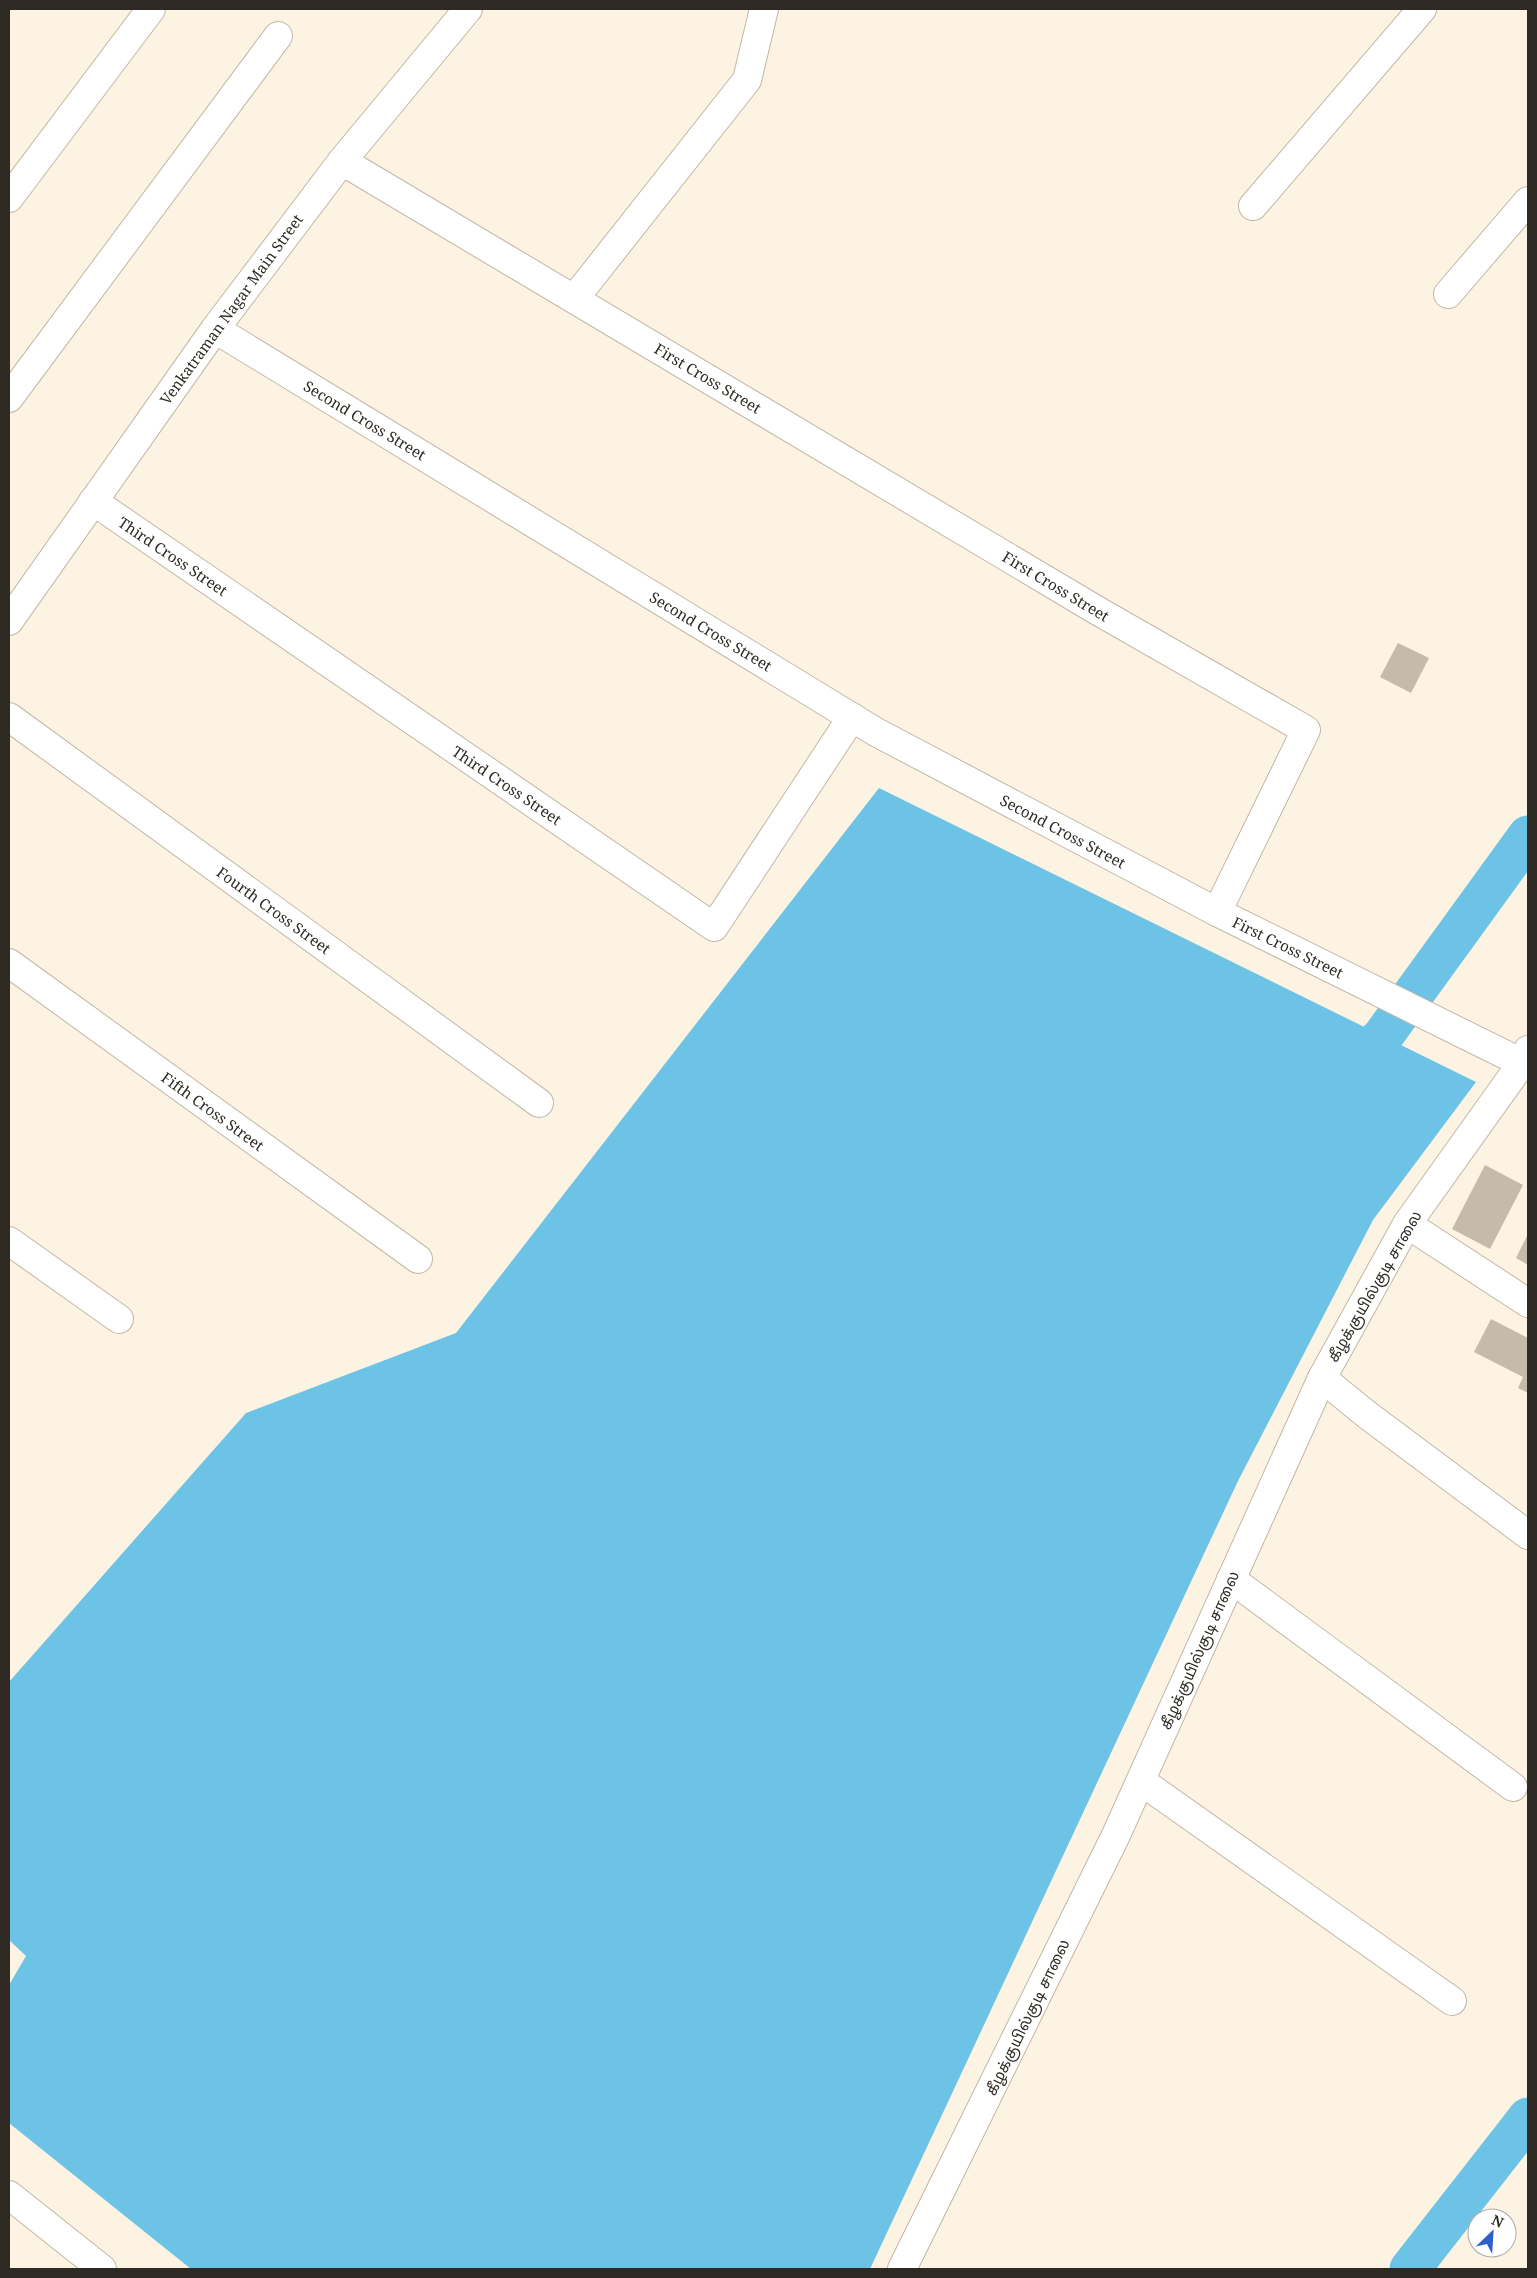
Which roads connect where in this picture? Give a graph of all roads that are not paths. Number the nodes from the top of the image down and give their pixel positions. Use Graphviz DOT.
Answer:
graph roads {
  1 [pos="151,9"];
  2 [pos="468,9"];
  3 [pos="764,9"];
  4 [pos="1422,9"];
  5 [pos="278,36"];
  6 [pos="342,161"];
  7 [pos="9,198"];
  8 [pos="1528,201"];
  9 [pos="1253,206"];
  10 [pos="1448,294"];
  11 [pos="574,299"];
  12 [pos="215,329"];
  13 [pos="9,398"];
  14 [pos="92,501"];
  15 [pos="9,620"];
  16 [pos="9,717"];
  17 [pos="852,717"];
  18 [pos="1217,912"];
  19 [pos="9,963"];
  20 [pos="1525,1057"];
  21 [pos="539,1103"];
  22 [pos="1407,1224"];
  23 [pos="9,1241"];
  24 [pos="418,1259"];
  25 [pos="1528,1303"];
  26 [pos="119,1319"];
  27 [pos="1322,1378"];
  28 [pos="1528,1535"];
  29 [pos="1231,1579"];
  30 [pos="1141,1780"];
  31 [pos="1513,1787"];
  32 [pos="1452,2001"];
  33 [pos="9,2195"];
  34 [pos="102,2269"];
  35 [pos="902,2269"];
  1 -- 7 [label="street"];
  2 -- 6 [label="street, Venkatraman Nagar Main Street"];
  3 -- 11 [label="street"];
  4 -- 9 [label="street"];
  5 -- 13 [label="street"];
  6 -- 11 [label="street, First Cross Street"];
  6 -- 12 [label="street, Venkatraman Nagar Main Street"];
  8 -- 10 [label="street"];
  11 -- 18 [label="street, First Cross Street"];
  12 -- 14 [label="street, Venkatraman Nagar Main Street"];
  12 -- 17 [label="street, Second Cross Street"];
  14 -- 15 [label="street, Venkatraman Nagar Main Street"];
  14 -- 17 [label="street, Third Cross Street"];
  16 -- 21 [label="street, Fourth Cross Street"];
  17 -- 18 [label="street, Second Cross Street"];
  18 -- 20 [label="street, First Cross Street"];
  19 -- 24 [label="street, Fifth Cross Street"];
  20 -- 22 [label="street, கீழக்குயில்குடி சாலை"];
  22 -- 25 [label="street"];
  22 -- 27 [label="street, கீழக்குயில்குடி சாலை"];
  23 -- 26 [label="street"];
  27 -- 28 [label="street"];
  27 -- 29 [label="street, கீழக்குயில்குடி சாலை"];
  29 -- 30 [label="street, கீழக்குயில்குடி சாலை"];
  29 -- 31 [label="street"];
  30 -- 32 [label="street"];
  30 -- 35 [label="street, கீழக்குயில்குடி சாலை"];
  33 -- 34 [label="street"];
}
